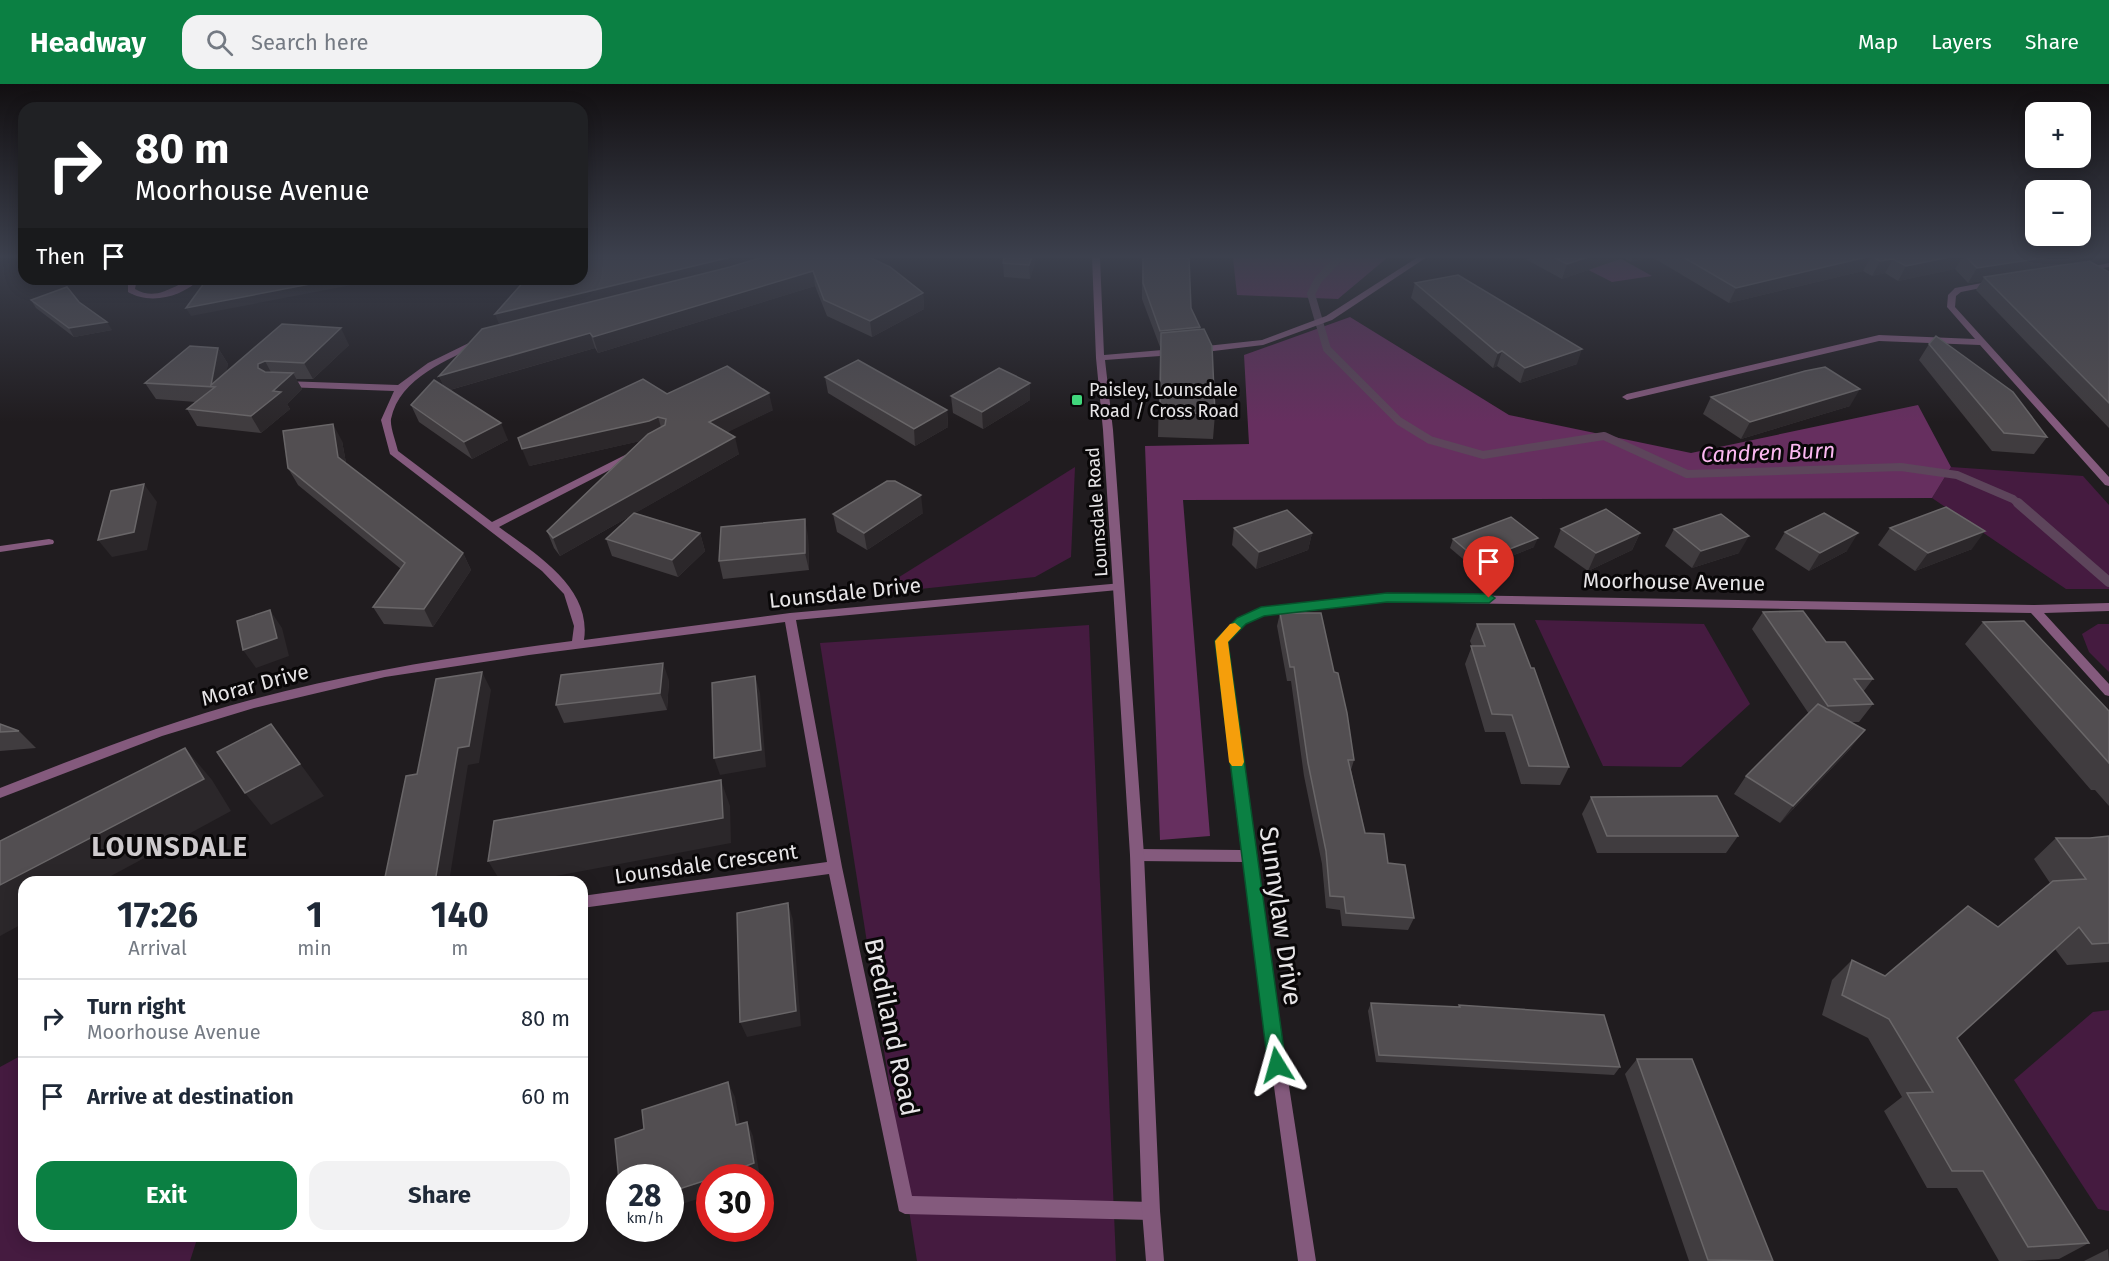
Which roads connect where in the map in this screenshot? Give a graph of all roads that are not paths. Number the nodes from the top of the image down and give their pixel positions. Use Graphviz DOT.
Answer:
graph roads {
  1 [pos="1098,312"];
  2 [pos="1338,312"];
  3 [pos="1955,312"];
  4 [pos="492,337"];
  5 [pos="1981,342"];
  6 [pos="1100,358"];
  7 [pos="274,383"];
  8 [pos="400,388"];
  9 [pos="1627,397"];
  10 [pos="645,448"];
  11 [pos="2109,483"];
  12 [pos="492,526"];
  13 [pos="49,542"];
  14 [pos="0,549"];
  15 [pos="1118,586"];
  16 [pos="2109,607"];
  17 [pos="2034,609"];
  18 [pos="790,617"];
  19 [pos="1241,621"];
  20 [pos="577,645"];
  21 [pos="529,651"];
  22 [pos="2109,692"];
  23 [pos="0,793"];
  24 [pos="1137,855"];
  25 [pos="1249,856"];
  26 [pos="835,867"];
  27 [pos="588,901"];
  28 [pos="1151,1211"];
  29 [pos="1155,1261"];
  30 [pos="1306,1261"];
  1 -- 6 [label="street, Lounsdale Road"];
  2 -- 6 [label="street"];
  3 -- 5 [label="street"];
  4 -- 8 [label="street"];
  5 -- 9 [label="street"];
  5 -- 11 [label="street"];
  6 -- 15 [label="street, Lounsdale Road"];
  7 -- 8 [label="street"];
  8 -- 12 [label="street"];
  10 -- 12 [label="street"];
  12 -- 20 [label="street"];
  13 -- 14 [label="street"];
  15 -- 18 [label="street, Lounsdale Drive"];
  15 -- 24 [label="street"];
  16 -- 17 [label="street, Moorhouse Avenue"];
  17 -- 19 [label="street, Moorhouse Avenue"];
  17 -- 22 [label="street"];
  18 -- 20 [label="street, Lounsdale Drive"];
  18 -- 26 [label="street, Brediland Road"];
  19 -- 25 [label="street, Sunnylaw Drive"];
  20 -- 21 [label="street, Lounsdale Drive"];
  21 -- 23 [label="street, Morar Drive"];
  24 -- 25 [label="street"];
  24 -- 28 [label="street"];
  25 -- 30 [label="street, Sunnylaw Drive"];
  26 -- 27 [label="street, Lounsdale Crescent"];
  26 -- 28 [label="street, Brediland Road"];
  28 -- 29 [label="street"];
}
